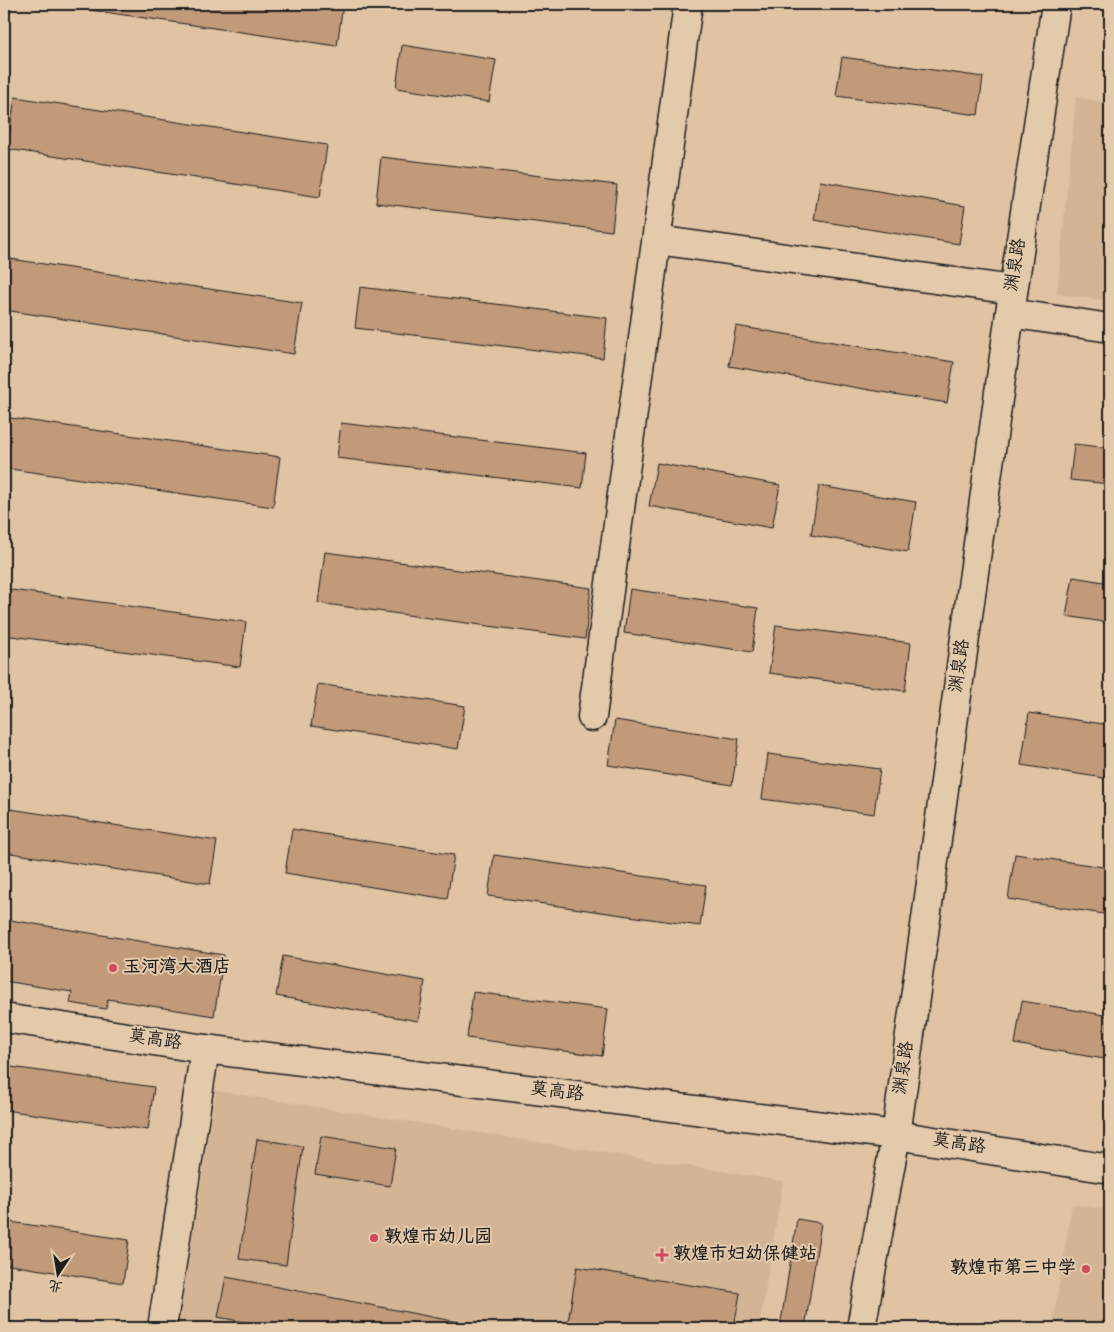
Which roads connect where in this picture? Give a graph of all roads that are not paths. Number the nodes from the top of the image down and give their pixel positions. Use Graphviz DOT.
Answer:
graph roads {
  1 [pos="688,4"];
  2 [pos="1056,4"];
  3 [pos="657,240"];
  4 [pos="1012,301"];
  5 [pos="1110,328"];
  6 [pos="592,717"];
  7 [pos="4,1018"];
  8 [pos="205,1049"];
  9 [pos="896,1135"];
  10 [pos="1110,1168"];
  11 [pos="162,1328"];
  12 [pos="861,1328"];
  1 -- 3 [label="street"];
  2 -- 4 [label="street, 渊泉路"];
  3 -- 4 [label="street"];
  3 -- 6 [label="street"];
  4 -- 5 [label="street"];
  4 -- 9 [label="street, 渊泉路"];
  7 -- 8 [label="street, 莫高路"];
  8 -- 9 [label="street, 莫高路"];
  8 -- 11 [label="street"];
  9 -- 10 [label="street, 莫高路"];
  9 -- 12 [label="street, 渊泉路"];
}
